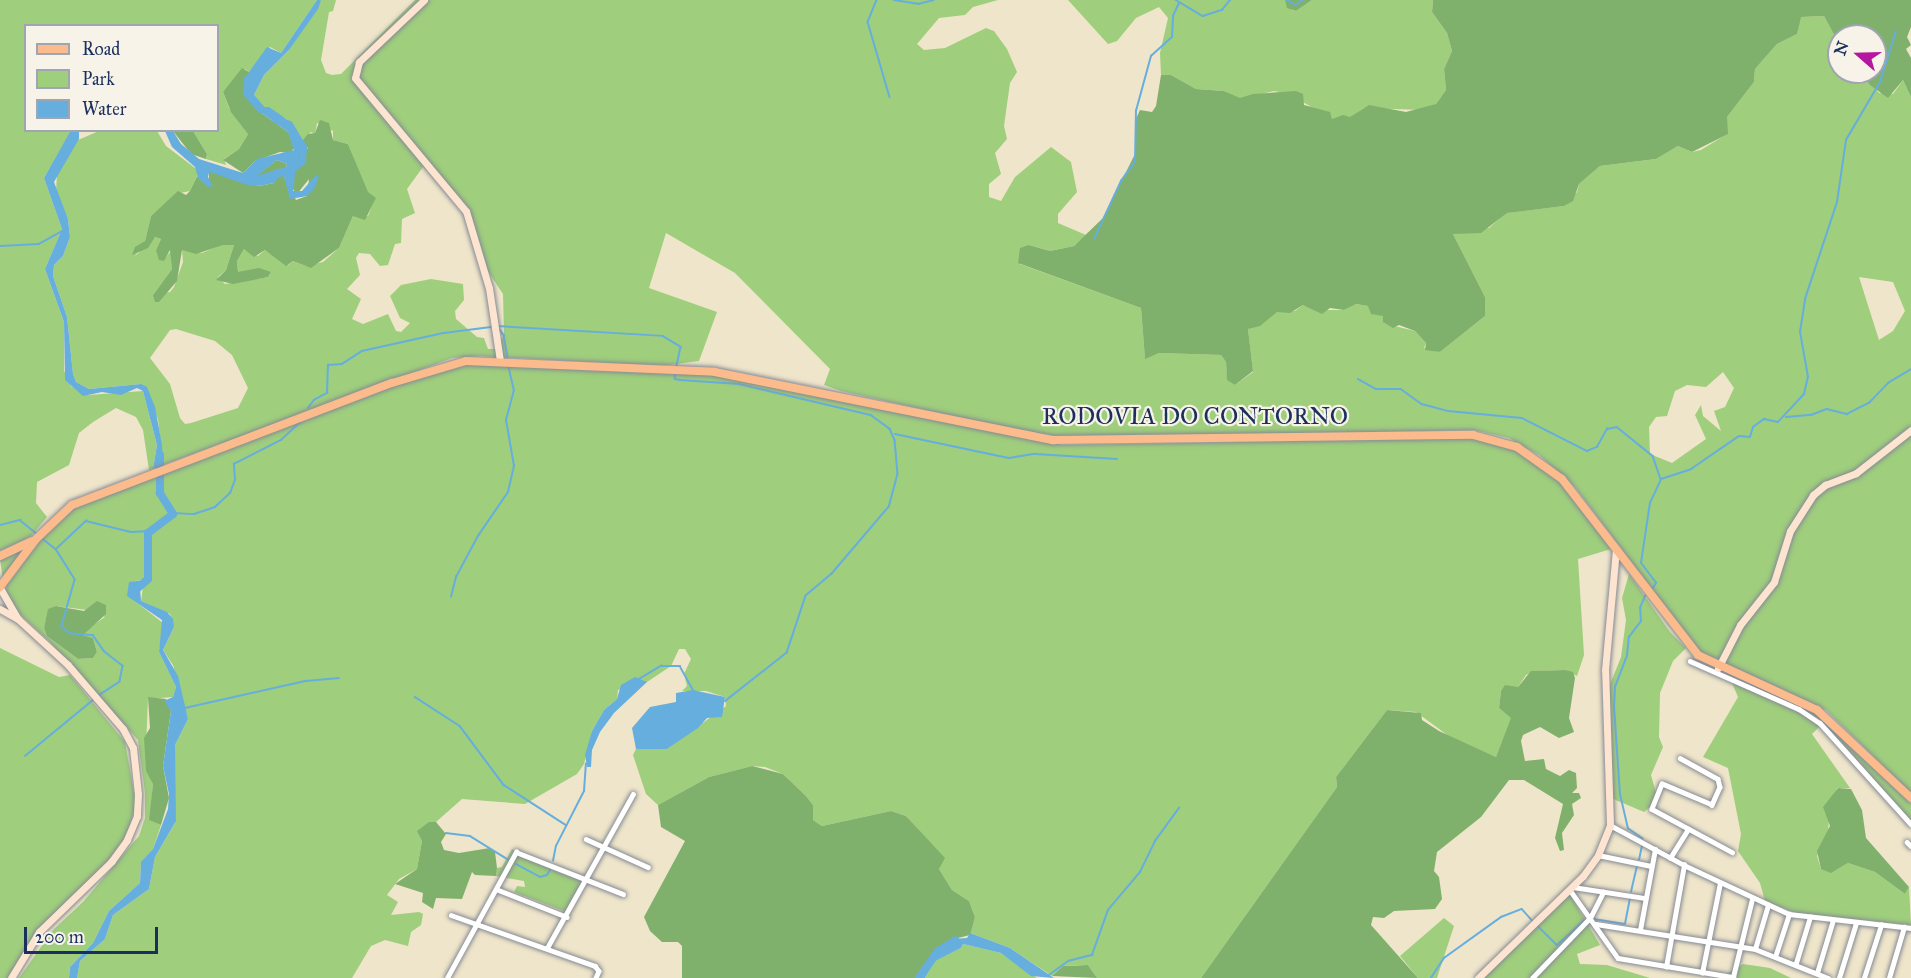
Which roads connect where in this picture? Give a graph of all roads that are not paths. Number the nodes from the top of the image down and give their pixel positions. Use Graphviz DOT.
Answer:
graph roads {
  1 [pos="424,0"];
  2 [pos="500,361"];
  3 [pos="1911,430"];
  4 [pos="36,539"];
  5 [pos="1616,549"];
  6 [pos="0,556"];
  7 [pos="0,588"];
  8 [pos="0,609"];
  9 [pos="18,619"];
  10 [pos="1690,662"];
  11 [pos="1718,668"];
  12 [pos="1680,758"];
  13 [pos="633,794"];
  14 [pos="1911,798"];
  15 [pos="1911,824"];
  16 [pos="1610,825"];
  17 [pos="1688,829"];
  18 [pos="586,839"];
  19 [pos="604,848"];
  20 [pos="1655,849"];
  21 [pos="1732,852"];
  22 [pos="1598,855"];
  23 [pos="1670,858"];
  24 [pos="1651,866"];
  25 [pos="1684,866"];
  26 [pos="648,867"];
  27 [pos="586,879"];
  28 [pos="1720,883"];
  29 [pos="1571,889"];
  30 [pos="496,890"];
  31 [pos="1603,892"];
  32 [pos="623,894"];
  33 [pos="1645,898"];
  34 [pos="1752,899"];
  35 [pos="1768,905"];
  36 [pos="1789,914"];
  37 [pos="451,915"];
  38 [pos="567,917"];
  39 [pos="1810,917"];
  40 [pos="1590,918"];
  41 [pos="1833,920"];
  42 [pos="477,923"];
  43 [pos="1856,923"];
  44 [pos="1596,924"];
  45 [pos="1881,925"];
  46 [pos="1904,927"];
  47 [pos="1911,928"];
  48 [pos="1640,930"];
  49 [pos="1673,937"];
  50 [pos="1710,944"];
  51 [pos="1740,947"];
  52 [pos="547,948"];
  53 [pos="1755,949"];
  54 [pos="1776,954"];
  55 [pos="1796,963"];
  56 [pos="1666,967"];
  57 [pos="1702,973"];
  58 [pos="1817,973"];
  59 [pos="450,977"];
  60 [pos="10,978"];
  61 [pos="596,978"];
  62 [pos="1478,978"];
  63 [pos="1532,978"];
  64 [pos="1828,978"];
  65 [pos="1839,978"];
  66 [pos="1864,978"];
  67 [pos="1889,978"];
  1 -- 2 [label="street"];
  2 -- 4 [label="main road, RODOVIA DO CONTORNO"];
  2 -- 5 [label="main road, RODOVIA DO CONTORNO"];
  3 -- 11 [label="street"];
  4 -- 6 [label="main road"];
  4 -- 7 [label="main road"];
  5 -- 11 [label="main road, RODOVIA DO CONTORNO"];
  5 -- 16 [label="street"];
  7 -- 9 [label="street"];
  8 -- 9 [label="street"];
  9 -- 60 [label="street"];
  10 -- 15 [label="street"];
  11 -- 14 [label="main road, RODOVIA DO CONTORNO"];
  12 -- 17 [label="street"];
  13 -- 19 [label="street"];
  16 -- 20 [label="street"];
  16 -- 22 [label="street"];
  17 -- 21 [label="street"];
  17 -- 23 [label="street"];
  18 -- 19 [label="street"];
  19 -- 26 [label="street"];
  19 -- 27 [label="street"];
  20 -- 23 [label="street"];
  20 -- 24 [label="street"];
  22 -- 24 [label="street"];
  22 -- 29 [label="street"];
  23 -- 25 [label="street"];
  24 -- 33 [label="street"];
  25 -- 28 [label="street"];
  25 -- 49 [label="street"];
  27 -- 30 [label="street"];
  27 -- 32 [label="street"];
  27 -- 38 [label="street"];
  28 -- 34 [label="street"];
  28 -- 50 [label="street"];
  29 -- 31 [label="street"];
  29 -- 40 [label="street"];
  29 -- 62 [label="street"];
  30 -- 38 [label="street"];
  30 -- 42 [label="street"];
  31 -- 33 [label="street"];
  31 -- 40 [label="street"];
  33 -- 48 [label="street"];
  34 -- 35 [label="street"];
  34 -- 51 [label="street"];
  35 -- 36 [label="street"];
  35 -- 53 [label="street"];
  36 -- 39 [label="street"];
  36 -- 54 [label="street"];
  37 -- 42 [label="street"];
  38 -- 52 [label="street"];
  39 -- 41 [label="street"];
  39 -- 55 [label="street"];
  40 -- 44 [label="street"];
  40 -- 63 [label="street"];
  41 -- 43 [label="street"];
  41 -- 58 [label="street"];
  42 -- 52 [label="street"];
  42 -- 59 [label="street"];
  43 -- 45 [label="street"];
  43 -- 65 [label="street"];
  44 -- 48 [label="street"];
  44 -- 56 [label="street"];
  45 -- 46 [label="street"];
  45 -- 66 [label="street"];
  46 -- 47 [label="street"];
  46 -- 67 [label="street"];
  48 -- 49 [label="street"];
  49 -- 50 [label="street"];
  49 -- 56 [label="street"];
  50 -- 51 [label="street"];
  50 -- 57 [label="street"];
  51 -- 53 [label="street"];
  51 -- 57 [label="street"];
  52 -- 61 [label="street"];
  53 -- 54 [label="street"];
  54 -- 55 [label="street"];
  55 -- 58 [label="street"];
  56 -- 57 [label="street"];
  58 -- 64 [label="street"];
}
